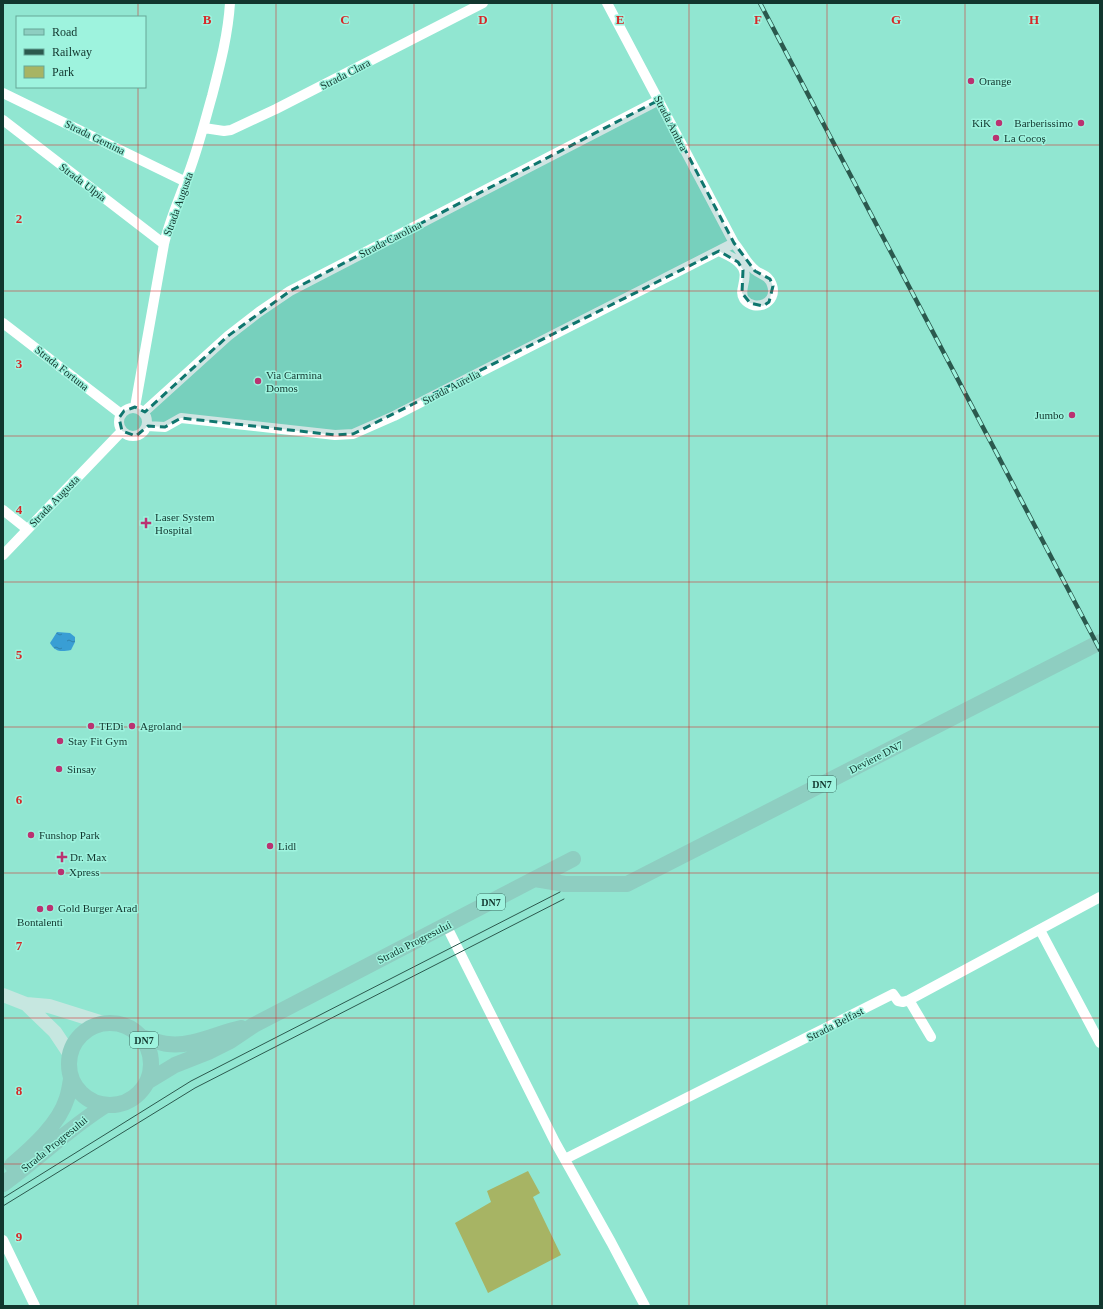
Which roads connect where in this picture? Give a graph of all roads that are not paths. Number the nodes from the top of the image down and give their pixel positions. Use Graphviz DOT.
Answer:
graph roads {
  1 [pos="230,3"];
  2 [pos="483,3"];
  3 [pos="607,3"];
  4 [pos="3,93"];
  5 [pos="659,100"];
  6 [pos="3,120"];
  7 [pos="204,128"];
  8 [pos="186,182"];
  9 [pos="734,243"];
  10 [pos="164,244"];
  11 [pos="719,251"];
  12 [pos="3,323"];
  13 [pos="140,410"];
  14 [pos="121,414"];
  15 [pos="147,426"];
  16 [pos="122,430"];
  17 [pos="3,510"];
  18 [pos="27,529"];
  19 [pos="3,555"];
  20 [pos="1100,642"];
  21 [pos="573,859"];
  22 [pos="535,879"];
  23 [pos="1100,897"];
  24 [pos="446,925"];
  25 [pos="1040,930"];
  26 [pos="3,995"];
  27 [pos="909,1000"];
  28 [pos="26,1004"];
  29 [pos="103,1023"];
  30 [pos="254,1025"];
  31 [pos="141,1037"];
  32 [pos="930,1037"];
  33 [pos="1100,1042"];
  34 [pos="70,1053"];
  35 [pos="71,1079"];
  36 [pos="147,1082"];
  37 [pos="106,1105"];
  38 [pos="565,1159"];
  39 [pos="3,1173"];
  40 [pos="3,1184"];
  41 [pos="3,1240"];
  42 [pos="35,1306"];
  43 [pos="645,1306"];
  1 -- 7 [label="street, Strada Augusta"];
  2 -- 7 [label="street, Strada Clara"];
  3 -- 5 [label="street, Strada Ambra"];
  4 -- 8 [label="street, Strada Gemina"];
  5 -- 9 [label="street, Strada Ambra"];
  5 -- 13 [label="street, Strada Carolina"];
  6 -- 10 [label="street, Strada Ulpia"];
  7 -- 8 [label="street, Strada Augusta"];
  8 -- 10 [label="street, Strada Augusta"];
  9 -- 11 [label="street, Strada Aurelia"];
  9 -- 11 [label="street, Strada Ambra"];
  10 -- 13 [label="street, Strada Augusta"];
  11 -- 15 [label="street, Strada Aurelia"];
  12 -- 14 [label="street, Strada Fortuna"];
  13 -- 14 [label="street"];
  13 -- 15 [label="street"];
  14 -- 16 [label="street"];
  15 -- 16 [label="street"];
  16 -- 18 [label="street, Strada Augusta"];
  17 -- 18 [label="street"];
  18 -- 19 [label="street, Strada Augusta"];
  20 -- 22 [label="main road, Deviere DN7 / DN7"];
  21 -- 22 [label="main road, Strada Progresului / DN7"];
  22 -- 24 [label="main road, Strada Progresului / DN7"];
  23 -- 25 [label="street"];
  24 -- 30 [label="main road, Strada Progresului / DN7"];
  24 -- 38 [label="street"];
  25 -- 27 [label="street"];
  25 -- 33 [label="street"];
  26 -- 28 [label="street"];
  27 -- 32 [label="street"];
  27 -- 38 [label="street, Strada Belfast"];
  28 -- 29 [label="street"];
  28 -- 34 [label="street"];
  29 -- 31 [label="main road, DN7"];
  29 -- 34 [label="main road, DN7"];
  30 -- 31 [label="main road, Strada Progresului / DN7"];
  30 -- 36 [label="main road, Strada Progresului / DN7"];
  31 -- 36 [label="main road, DN7"];
  34 -- 35 [label="main road, DN7"];
  35 -- 37 [label="main road, DN7"];
  35 -- 39 [label="main road, Strada Progresului / DN7"];
  36 -- 37 [label="main road, DN7"];
  37 -- 40 [label="main road, Strada Progresului / DN7"];
  38 -- 43 [label="street"];
  41 -- 42 [label="street"];
}
